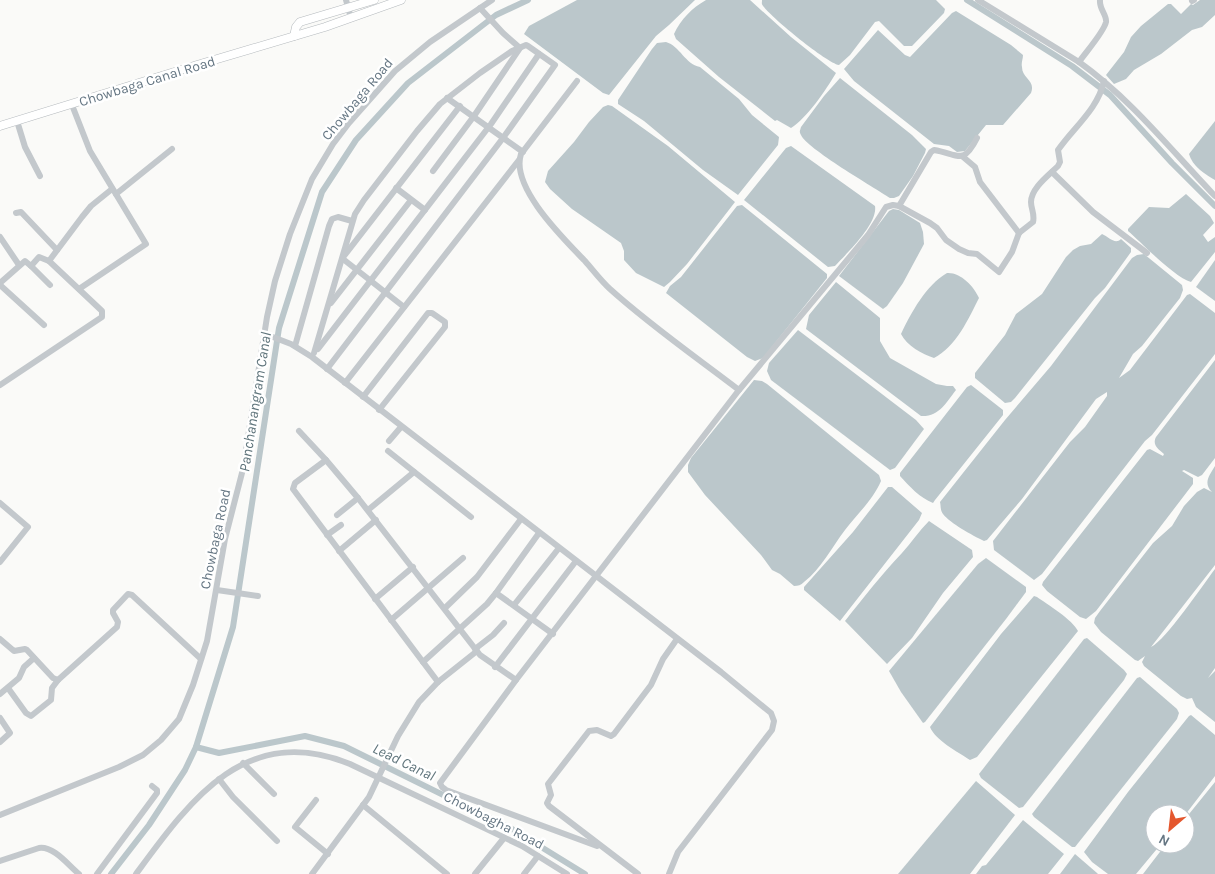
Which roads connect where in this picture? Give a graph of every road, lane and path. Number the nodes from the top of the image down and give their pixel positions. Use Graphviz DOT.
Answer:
graph roads {
  1 [pos="374,0"];
  2 [pos="401,0"];
  3 [pos="492,0"];
  4 [pos="978,0"];
  5 [pos="1100,0"];
  6 [pos="347,4"];
  7 [pos="480,8"];
  8 [pos="351,18"];
  9 [pos="294,36"];
  10 [pos="520,48"];
  11 [pos="539,54"];
  12 [pos="1079,62"];
  13 [pos="576,81"];
  14 [pos="1104,84"];
  15 [pos="448,98"];
  16 [pos="72,105"];
  17 [pos="460,106"];
  18 [pos="474,116"];
  19 [pos="17,121"];
  20 [pos="0,126"];
  21 [pos="489,127"];
  22 [pos="502,138"];
  23 [pos="977,138"];
  24 [pos="172,148"];
  25 [pos="522,152"];
  26 [pos="962,156"];
  27 [pos="519,160"];
  28 [pos="433,171"];
  29 [pos="1052,172"];
  30 [pos="40,176"];
  31 [pos="396,188"];
  32 [pos="114,191"];
  33 [pos="1215,196"];
  34 [pos="412,200"];
  35 [pos="899,206"];
  36 [pos="425,210"];
  37 [pos="16,213"];
  38 [pos="352,222"];
  39 [pos="1019,233"];
  40 [pos="0,238"];
  41 [pos="57,250"];
  42 [pos="1147,253"];
  43 [pos="342,260"];
  44 [pos="49,261"];
  45 [pos="19,265"];
  46 [pos="31,266"];
  47 [pos="357,270"];
  48 [pos="371,281"];
  49 [pos="0,284"];
  50 [pos="50,285"];
  51 [pos="79,289"];
  52 [pos="385,292"];
  53 [pos="329,306"];
  54 [pos="404,307"];
  55 [pos="44,325"];
  56 [pos="265,334"];
  57 [pos="293,345"];
  58 [pos="313,355"];
  59 [pos="327,369"];
  60 [pos="345,383"];
  61 [pos="0,385"];
  62 [pos="739,390"];
  63 [pos="363,397"];
  64 [pos="380,410"];
  65 [pos="401,427"];
  66 [pos="299,432"];
  67 [pos="389,441"];
  68 [pos="388,451"];
  69 [pos="326,460"];
  70 [pos="414,472"];
  71 [pos="358,498"];
  72 [pos="0,503"];
  73 [pos="368,510"];
  74 [pos="337,515"];
  75 [pos="472,517"];
  76 [pos="521,519"];
  77 [pos="376,520"];
  78 [pos="341,525"];
  79 [pos="539,533"];
  80 [pos="327,535"];
  81 [pos="559,548"];
  82 [pos="339,551"];
  83 [pos="464,558"];
  84 [pos="576,561"];
  85 [pos="0,562"];
  86 [pos="413,567"];
  87 [pos="596,576"];
  88 [pos="429,587"];
  89 [pos="217,590"];
  90 [pos="496,593"];
  91 [pos="258,596"];
  92 [pos="375,599"];
  93 [pos="514,605"];
  94 [pos="445,608"];
  95 [pos="532,619"];
  96 [pos="391,620"];
  97 [pos="504,623"];
  98 [pos="460,628"];
  99 [pos="553,634"];
  100 [pos="0,639"];
  101 [pos="677,639"];
  102 [pos="476,650"];
  103 [pos="34,658"];
  104 [pos="201,660"];
  105 [pos="423,662"];
  106 [pos="495,667"];
  107 [pos="58,680"];
  108 [pos="516,680"];
  109 [pos="438,682"];
  110 [pos="8,688"];
  111 [pos="0,694"];
  112 [pos="0,718"];
  113 [pos="0,742"];
  114 [pos="242,763"];
  115 [pos="380,776"];
  116 [pos="219,779"];
  117 [pos="152,786"];
  118 [pos="274,794"];
  119 [pos="316,800"];
  120 [pos="363,805"];
  121 [pos="0,815"];
  122 [pos="504,838"];
  123 [pos="277,841"];
  124 [pos="604,848"];
  125 [pos="328,854"];
  126 [pos="538,856"];
  127 [pos="0,861"];
  128 [pos="79,874"];
  129 [pos="97,874"];
  130 [pos="136,874"];
  131 [pos="312,874"];
  132 [pos="447,874"];
  133 [pos="475,874"];
  134 [pos="524,874"];
  135 [pos="567,874"];
  136 [pos="638,874"];
  137 [pos="669,874"];
  1 -- 6 [label="main road"];
  2 -- 8 [label="main road, Chowbaga Canal Road"];
  3 -- 7 [label="street, Chowbaga Road"];
  4 -- 12 [label="street"];
  5 -- 12 [label="street"];
  6 -- 8 [label="street"];
  6 -- 9 [label="main road"];
  7 -- 10 [label="street"];
  7 -- 56 [label="street, Chowbaga Road"];
  8 -- 9 [label="main road, Chowbaga Canal Road"];
  9 -- 16 [label="main road, Chowbaga Canal Road"];
  10 -- 11 [label="street"];
  10 -- 15 [label="street"];
  10 -- 18 [label="street"];
  11 -- 21 [label="street"];
  11 -- 22 [label="street"];
  12 -- 14 [label="street"];
  13 -- 25 [label="street"];
  14 -- 29 [label="street"];
  14 -- 33 [label="street"];
  15 -- 17 [label="street"];
  15 -- 38 [label="street"];
  16 -- 19 [label="main road, Chowbaga Canal Road"];
  16 -- 32 [label="street"];
  17 -- 18 [label="street"];
  17 -- 31 [label="street"];
  18 -- 21 [label="street"];
  18 -- 28 [label="street"];
  19 -- 20 [label="main road, Chowbaga Canal Road"];
  19 -- 30 [label="street"];
  21 -- 22 [label="street"];
  21 -- 36 [label="street"];
  22 -- 25 [label="street"];
  22 -- 52 [label="street"];
  23 -- 26 [label="street"];
  24 -- 32 [label="street"];
  25 -- 27 [label="street"];
  26 -- 35 [label="street"];
  26 -- 39 [label="street"];
  27 -- 54 [label="street"];
  27 -- 62 [label="street"];
  29 -- 39 [label="street"];
  29 -- 42 [label="street"];
  31 -- 34 [label="street"];
  31 -- 43 [label="street"];
  32 -- 41 [label="street"];
  32 -- 51 [label="street"];
  34 -- 36 [label="street"];
  34 -- 47 [label="street"];
  35 -- 39 [label="street"];
  35 -- 62 [label="street"];
  36 -- 48 [label="street"];
  37 -- 41 [label="street"];
  38 -- 43 [label="street"];
  38 -- 57 [label="street"];
  40 -- 45 [label="street"];
  41 -- 44 [label="street"];
  43 -- 47 [label="street"];
  43 -- 53 [label="street"];
  44 -- 46 [label="street"];
  44 -- 51 [label="street"];
  45 -- 46 [label="street"];
  45 -- 49 [label="street"];
  46 -- 50 [label="street"];
  47 -- 48 [label="street"];
  47 -- 53 [label="street"];
  48 -- 52 [label="street"];
  48 -- 58 [label="street"];
  49 -- 55 [label="street"];
  51 -- 61 [label="street"];
  52 -- 54 [label="street"];
  52 -- 59 [label="street"];
  53 -- 58 [label="street"];
  54 -- 60 [label="street"];
  56 -- 57 [label="street"];
  56 -- 89 [label="street, Chowbaga Road"];
  57 -- 58 [label="street"];
  58 -- 59 [label="street"];
  59 -- 60 [label="street"];
  60 -- 63 [label="street"];
  62 -- 87 [label="street"];
  63 -- 64 [label="street"];
  63 -- 64 [label="street"];
  64 -- 65 [label="street"];
  65 -- 67 [label="street"];
  65 -- 76 [label="street"];
  66 -- 69 [label="street"];
  68 -- 70 [label="street"];
  69 -- 71 [label="street"];
  69 -- 80 [label="street"];
  70 -- 73 [label="street"];
  70 -- 75 [label="street"];
  71 -- 73 [label="street"];
  71 -- 74 [label="street"];
  72 -- 85 [label="street"];
  73 -- 77 [label="street"];
  76 -- 79 [label="street"];
  76 -- 94 [label="street"];
  77 -- 82 [label="street"];
  77 -- 86 [label="street"];
  78 -- 80 [label="street"];
  79 -- 81 [label="street"];
  79 -- 90 [label="street"];
  80 -- 82 [label="street"];
  81 -- 84 [label="street"];
  81 -- 93 [label="street"];
  82 -- 92 [label="street"];
  83 -- 88 [label="street"];
  84 -- 87 [label="street"];
  84 -- 95 [label="street"];
  86 -- 88 [label="street"];
  86 -- 92 [label="street"];
  87 -- 99 [label="street"];
  87 -- 101 [label="street"];
  88 -- 94 [label="street"];
  88 -- 96 [label="street"];
  89 -- 91 [label="street"];
  89 -- 104 [label="street, Chowbaga Road"];
  90 -- 93 [label="street"];
  90 -- 98 [label="street"];
  92 -- 96 [label="street"];
  93 -- 95 [label="street"];
  94 -- 98 [label="street"];
  95 -- 99 [label="street"];
  95 -- 106 [label="street"];
  96 -- 105 [label="street"];
  97 -- 102 [label="street"];
  98 -- 102 [label="street"];
  98 -- 105 [label="street"];
  99 -- 108 [label="street"];
  100 -- 103 [label="street"];
  101 -- 124 [label="street"];
  101 -- 137 [label="street"];
  102 -- 106 [label="street"];
  102 -- 109 [label="street"];
  103 -- 107 [label="street"];
  103 -- 110 [label="street"];
  104 -- 107 [label="street"];
  104 -- 121 [label="street, Chowbaga Road"];
  105 -- 109 [label="street"];
  106 -- 108 [label="street"];
  107 -- 110 [label="street"];
  108 -- 124 [label="street"];
  109 -- 115 [label="street"];
  110 -- 111 [label="street"];
  112 -- 113 [label="street"];
  114 -- 115 [label="street, Chowbagha Road"];
  114 -- 116 [label="street, Chowbagha Road"];
  114 -- 118 [label="street"];
  115 -- 120 [label="street"];
  115 -- 122 [label="street, Chowbagha Road"];
  116 -- 123 [label="street"];
  116 -- 130 [label="street, Chowbagha Road"];
  117 -- 129 [label="street"];
  119 -- 125 [label="street"];
  120 -- 125 [label="street"];
  120 -- 132 [label="street"];
  122 -- 126 [label="street, Chowbagha Road"];
  122 -- 133 [label="street"];
  124 -- 136 [label="street"];
  125 -- 131 [label="street"];
  126 -- 134 [label="street"];
  126 -- 135 [label="street, Chowbagha Road"];
  127 -- 128 [label="street"];
}
